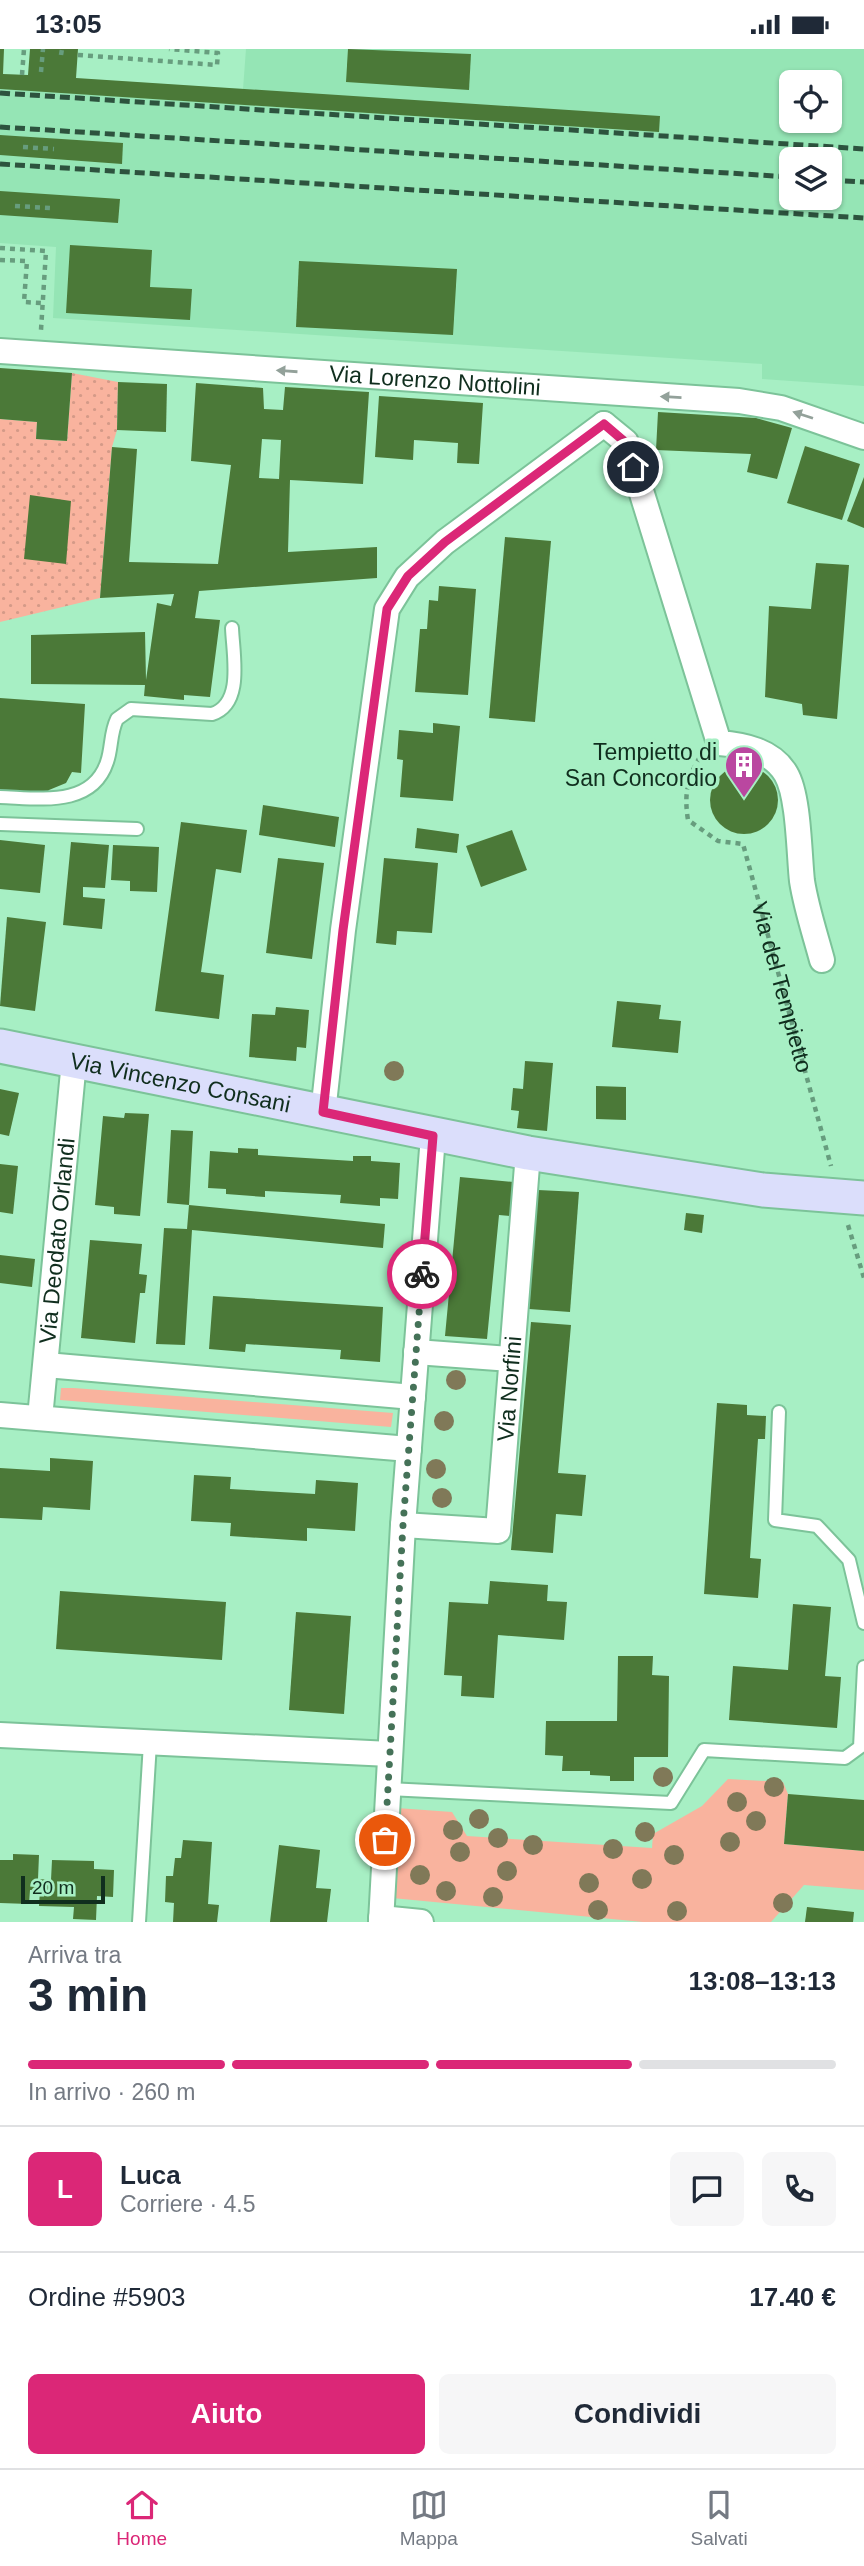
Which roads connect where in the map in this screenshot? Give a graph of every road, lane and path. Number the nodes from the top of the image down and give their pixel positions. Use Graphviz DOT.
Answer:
graph roads {
  1 [pos="24,49"];
  2 [pos="43,49"];
  3 [pos="169,49"];
  4 [pos="78,55"];
  5 [pos="41,72"];
  6 [pos="22,75"];
  7 [pos="23,147"];
  8 [pos="54,149"];
  9 [pos="15,206"];
  10 [pos="50,208"];
  11 [pos="0,248"];
  12 [pos="0,260"];
  13 [pos="0,351"];
  14 [pos="599,394"];
  15 [pos="604,424"];
  16 [pos="864,437"];
  17 [pos="232,628"];
  18 [pos="719,743"];
  19 [pos="0,797"];
  20 [pos="0,824"];
  21 [pos="137,829"];
  22 [pos="822,960"];
  23 [pos="0,1046"];
  24 [pos="74,1061"];
  25 [pos="323,1112"];
  26 [pos="433,1136"];
  27 [pos="528,1153"];
  28 [pos="850,1187"];
  29 [pos="864,1278"];
  30 [pos="416,1352"];
  31 [pos="511,1359"];
  32 [pos="46,1365"];
  33 [pos="413,1397"];
  34 [pos="779,1412"];
  35 [pos="0,1415"];
  36 [pos="40,1418"];
  37 [pos="409,1449"];
  38 [pos="403,1525"];
  39 [pos="864,1623"];
  40 [pos="864,1667"];
  41 [pos="0,1735"];
  42 [pos="150,1743"];
  43 [pos="390,1754"];
  44 [pos="388,1789"];
  45 [pos="381,1920"];
  46 [pos="139,1922"];
  47 [pos="421,1922"];
  1 -- 6 [label="path"];
  2 -- 5 [label="path"];
  3 -- 4 [label="path"];
  7 -- 8 [label="path"];
  9 -- 10 [label="path"];
  11 -- 12 [label="path"];
  14 -- 13 [label="street, Via Lorenzo Nottolini, one-way"];
  14 -- 15 [label="street"];
  16 -- 14 [label="street, Via Lorenzo Nottolini, one-way"];
  15 -- 18 [label="street"];
  15 -- 25 [label="street"];
  17 -- 19 [label="lane"];
  18 -- 22 [label="street, Via del Tempietto"];
  18 -- 28 [label="path, Via del Tempietto"];
  20 -- 21 [label="lane"];
  23 -- 24 [label="street, Via Vincenzo Consani"];
  24 -- 25 [label="street, Via Vincenzo Consani"];
  24 -- 32 [label="street, Via Deodato Orlandi"];
  25 -- 26 [label="street, Via Vincenzo Consani"];
  26 -- 27 [label="street, Via Vincenzo Consani"];
  26 -- 30 [label="street"];
  27 -- 28 [label="street, Via Vincenzo Consani"];
  27 -- 31 [label="street, Via Norfini"];
  28 -- 29 [label="path, Via del Tempietto"];
  30 -- 31 [label="street"];
  30 -- 33 [label="street"];
  31 -- 38 [label="street, Via Norfini"];
  32 -- 33 [label="street"];
  32 -- 36 [label="street, Via Deodato Orlandi"];
  33 -- 37 [label="street"];
  34 -- 39 [label="lane"];
  35 -- 36 [label="street"];
  36 -- 37 [label="street"];
  37 -- 38 [label="street"];
  38 -- 43 [label="street"];
  40 -- 44 [label="lane"];
  41 -- 42 [label="street"];
  42 -- 43 [label="street"];
  42 -- 46 [label="lane"];
  43 -- 44 [label="street"];
  44 -- 45 [label="street"];
  45 -- 47 [label="street"];
}
